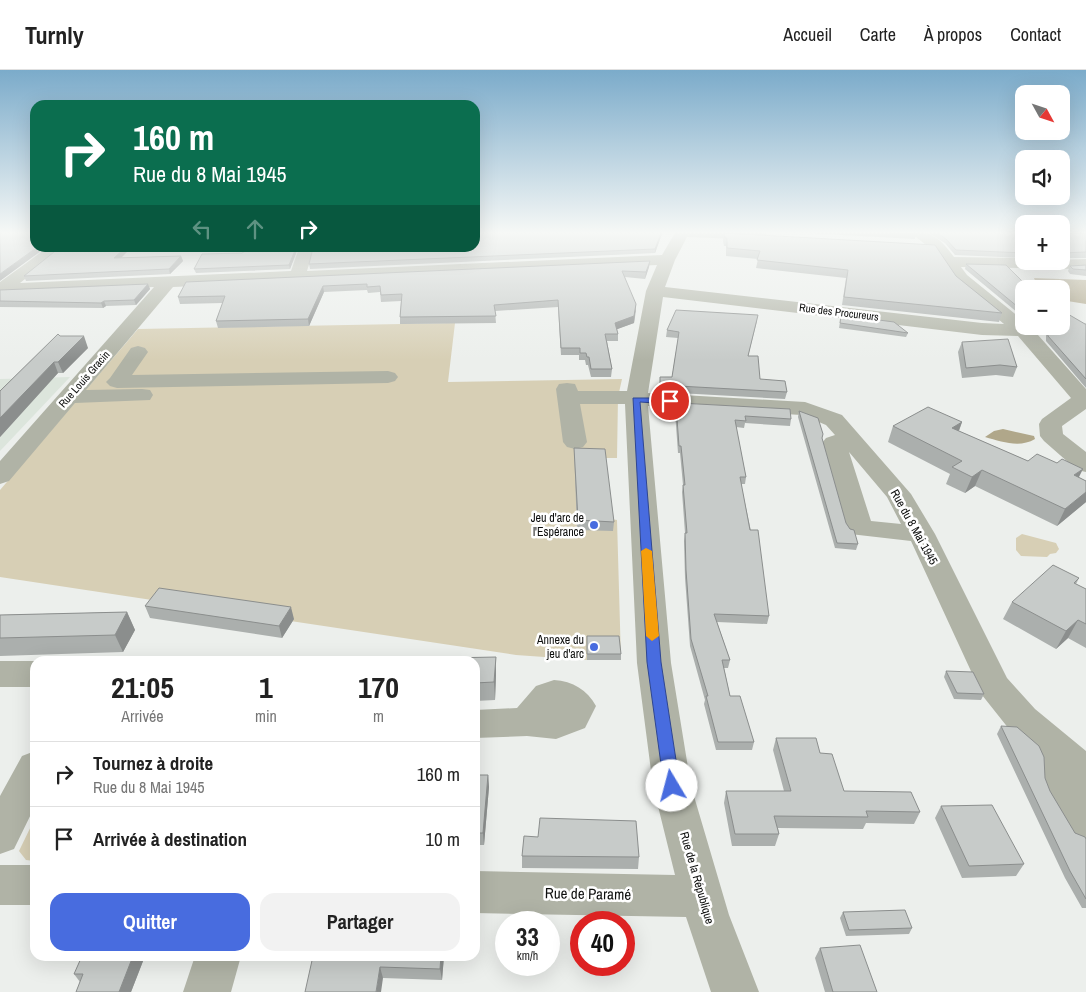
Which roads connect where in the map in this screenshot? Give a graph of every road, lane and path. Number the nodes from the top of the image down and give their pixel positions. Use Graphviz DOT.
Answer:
graph roads {
  1 [pos="21,274"];
  2 [pos="298,274"];
  3 [pos="362,274"];
  4 [pos="662,274"];
  5 [pos="957,274"];
  6 [pos="297,277"];
  7 [pos="168,282"];
  8 [pos="1,289"];
  9 [pos="655,291"];
  10 [pos="1015,323"];
  11 [pos="1015,330"];
  12 [pos="1027,335"];
  13 [pos="138,352"];
  14 [pos="388,377"];
  15 [pos="165,383"];
  16 [pos="68,397"];
  17 [pos="636,398"];
  18 [pos="1086,402"];
  19 [pos="848,439"];
  20 [pos="575,442"];
  21 [pos="1086,464"];
  22 [pos="0,476"];
  23 [pos="921,534"];
  24 [pos="0,674"];
  25 [pos="30,674"];
  26 [pos="527,722"];
  27 [pos="480,724"];
  28 [pos="1073,763"];
  29 [pos="30,777"];
  30 [pos="1086,826"];
  31 [pos="0,836"];
  32 [pos="0,884"];
  33 [pos="30,885"];
  34 [pos="480,892"];
  35 [pos="701,896"];
  36 [pos="216,961"];
  37 [pos="207,992"];
  38 [pos="735,992"];
  1 -- 8 [label="street"];
  2 -- 6 [label="street"];
  3 -- 6 [label="street"];
  4 -- 9 [label="street, Rue de la République"];
  5 -- 10 [label="street"];
  6 -- 7 [label="street"];
  7 -- 8 [label="street"];
  7 -- 16 [label="street, Rue Louis Gracin"];
  9 -- 11 [label="street, Rue des Procureurs"];
  9 -- 17 [label="street, Rue de la République"];
  12 -- 18 [label="street"];
  13 -- 15 [label="street"];
  14 -- 15 [label="street"];
  15 -- 16 [label="street"];
  16 -- 22 [label="street, Rue Louis Gracin"];
  17 -- 19 [label="street, Rue du 8 Mai 1945"];
  17 -- 20 [label="street, Rue du 8 Mai 1945"];
  17 -- 35 [label="street, Rue de la République"];
  18 -- 21 [label="street"];
  19 -- 23 [label="street, Rue du 8 Mai 1945"];
  19 -- 23 [label="street"];
  23 -- 28 [label="street, Rue du 8 Mai 1945"];
  24 -- 25 [label="street"];
  26 -- 27 [label="street"];
  28 -- 30 [label="street"];
  29 -- 31 [label="street"];
  32 -- 33 [label="street"];
  34 -- 35 [label="street, Rue de Paramé"];
  35 -- 38 [label="street, Rue de la République"];
  36 -- 37 [label="street"];
}
